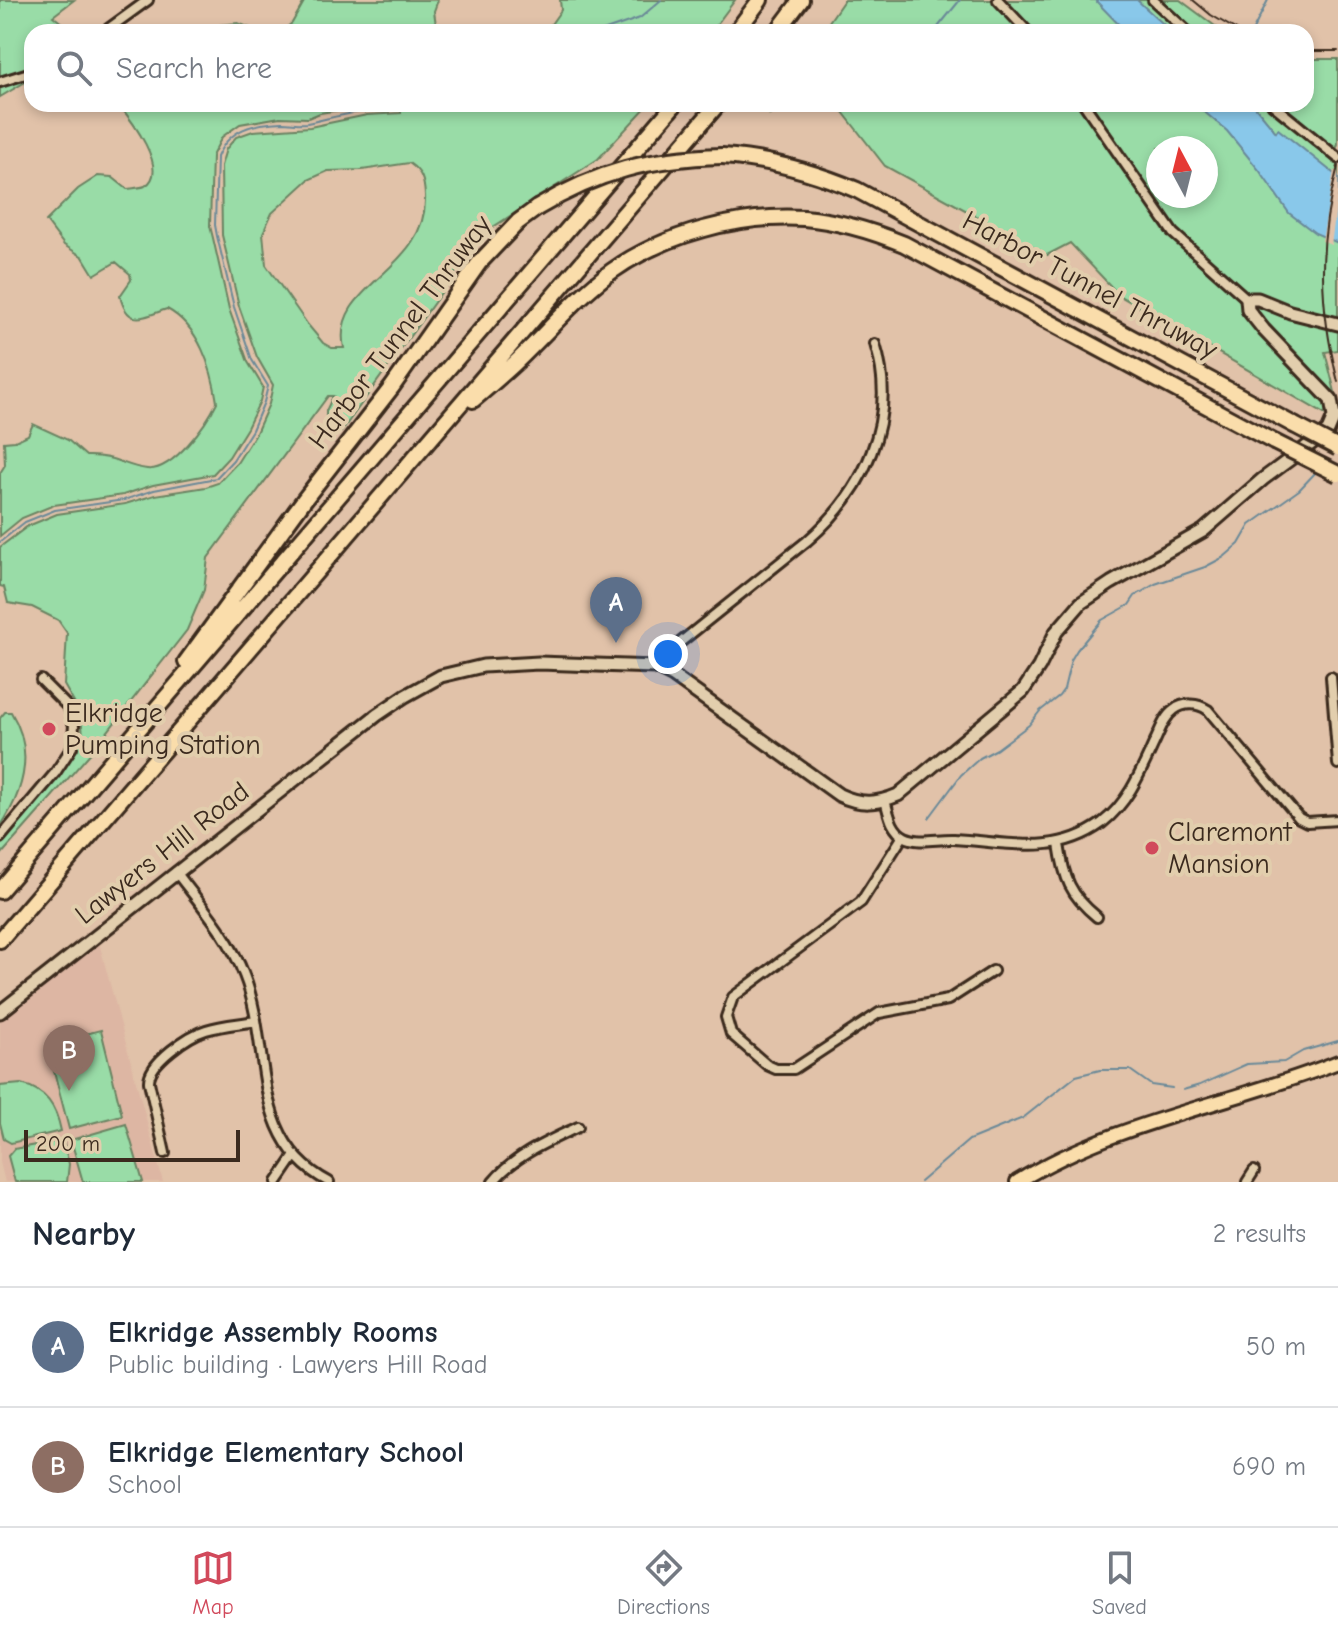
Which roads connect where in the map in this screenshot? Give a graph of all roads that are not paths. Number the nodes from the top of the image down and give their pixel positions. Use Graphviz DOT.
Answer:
graph roads {
  1 [pos="148,0"];
  2 [pos="760,0"];
  3 [pos="801,0"];
  4 [pos="998,0"];
  5 [pos="1153,0"];
  6 [pos="115,24"];
  7 [pos="742,24"];
  8 [pos="783,24"];
  9 [pos="1020,24"];
  10 [pos="1179,24"];
  11 [pos="24,74"];
  12 [pos="0,82"];
  13 [pos="668,112"];
  14 [pos="711,112"];
  15 [pos="1090,112"];
  16 [pos="1282,112"];
  17 [pos="1338,158"];
  18 [pos="1247,299"];
  19 [pos="1338,324"];
  20 [pos="875,344"];
  21 [pos="432,437"];
  22 [pos="1338,448"];
  23 [pos="1338,474"];
  24 [pos="655,667"];
  25 [pos="1331,677"];
  26 [pos="41,680"];
  27 [pos="130,739"];
  28 [pos="1338,764"];
  29 [pos="885,800"];
  30 [pos="1338,820"];
  31 [pos="903,836"];
  32 [pos="0,838"];
  33 [pos="1059,844"];
  34 [pos="176,872"];
  35 [pos="0,891"];
  36 [pos="1097,917"];
  37 [pos="0,940"];
  38 [pos="993,971"];
  39 [pos="0,1012"];
  40 [pos="256,1021"];
  41 [pos="1338,1062"];
  42 [pos="578,1127"];
  43 [pos="165,1153"];
  44 [pos="294,1157"];
  45 [pos="1254,1171"];
  46 [pos="277,1182"];
  47 [pos="329,1182"];
  48 [pos="493,1182"];
  49 [pos="1017,1182"];
  50 [pos="1247,1182"];
  1 -- 6 [label="street"];
  2 -- 7 [label="highway"];
  3 -- 8 [label="highway"];
  4 -- 9 [label="street"];
  5 -- 10 [label="street"];
  11 -- 12 [label="street"];
  13 -- 27 [label="highway"];
  14 -- 21 [label="highway"];
  15 -- 18 [label="street"];
  16 -- 17 [label="street"];
  18 -- 19 [label="street"];
  18 -- 29 [label="street"];
  20 -- 24 [label="street"];
  21 -- 23 [label="highway, Harbor Tunnel Thruway, bridge"];
  21 -- 37 [label="highway"];
  22 -- 27 [label="highway, Harbor Tunnel Thruway, bridge"];
  24 -- 29 [label="street, Lawyers Hill Road"];
  24 -- 34 [label="street, Lawyers Hill Road"];
  25 -- 28 [label="street"];
  26 -- 32 [label="street"];
  27 -- 35 [label="highway"];
  29 -- 31 [label="street"];
  30 -- 33 [label="street"];
  31 -- 33 [label="street"];
  31 -- 38 [label="street"];
  33 -- 36 [label="street"];
  34 -- 39 [label="street, Lawyers Hill Road"];
  34 -- 40 [label="street"];
  40 -- 43 [label="street"];
  40 -- 44 [label="street"];
  41 -- 49 [label="main road"];
  42 -- 48 [label="street"];
  44 -- 46 [label="street"];
  44 -- 47 [label="street"];
  45 -- 50 [label="street"];
}
